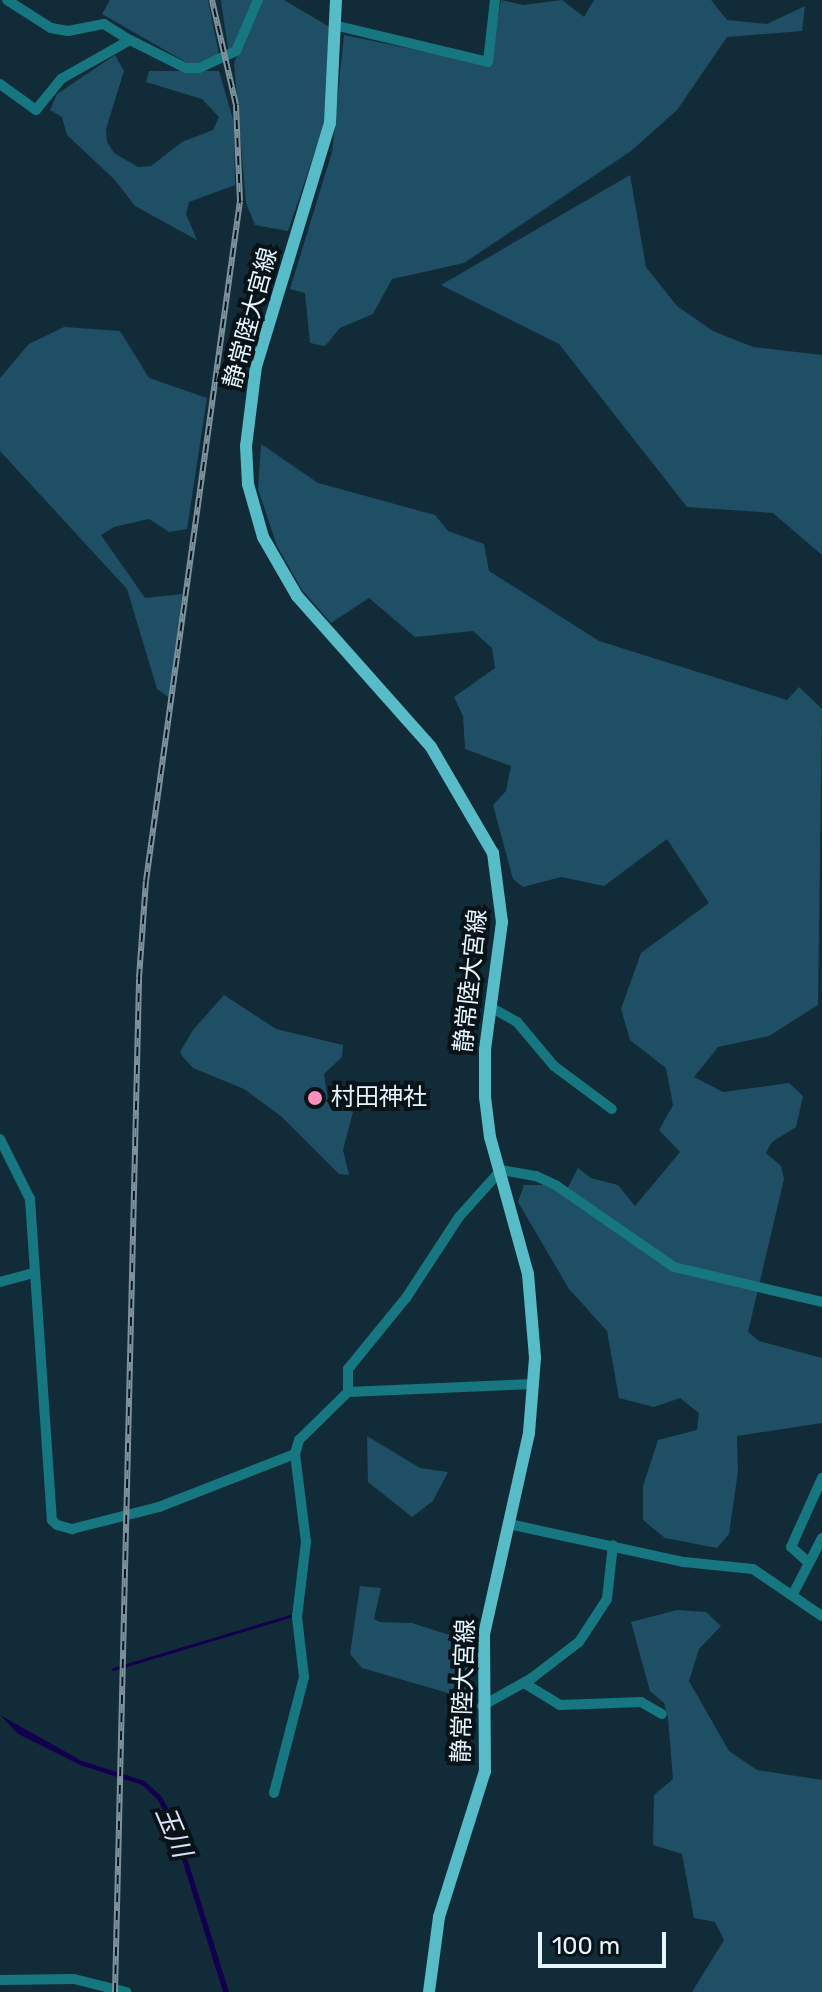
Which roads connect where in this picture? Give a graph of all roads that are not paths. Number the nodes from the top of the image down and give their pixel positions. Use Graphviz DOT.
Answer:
graph roads {
  1 [pos="7,0"];
  2 [pos="258,0"];
  3 [pos="336,0"];
  4 [pos="495,0"];
  5 [pos="338,26"];
  6 [pos="130,40"];
  7 [pos="0,84"];
  8 [pos="492,1008"];
  9 [pos="612,1109"];
  10 [pos="0,1139"];
  11 [pos="501,1170"];
  12 [pos="33,1273"];
  13 [pos="0,1282"];
  14 [pos="822,1302"];
  15 [pos="533,1384"];
  16 [pos="348,1392"];
  17 [pos="295,1454"];
  18 [pos="822,1478"];
  19 [pos="509,1524"];
  20 [pos="821,1540"];
  21 [pos="613,1545"];
  22 [pos="809,1563"];
  23 [pos="793,1594"];
  24 [pos="822,1616"];
  25 [pos="524,1683"];
  26 [pos="482,1706"];
  27 [pos="662,1714"];
  28 [pos="274,1793"];
  29 [pos="0,1980"];
  30 [pos="126,1992"];
  31 [pos="429,1992"];
  1 -- 6 [label="street"];
  2 -- 6 [label="street"];
  3 -- 5 [label="main road, 静常陸大宮線"];
  4 -- 5 [label="street"];
  5 -- 8 [label="main road, 静常陸大宮線"];
  6 -- 7 [label="street"];
  8 -- 9 [label="street"];
  8 -- 11 [label="main road, 静常陸大宮線"];
  10 -- 12 [label="street"];
  11 -- 14 [label="street"];
  11 -- 15 [label="main road, 静常陸大宮線"];
  11 -- 16 [label="street"];
  12 -- 13 [label="street"];
  12 -- 17 [label="street"];
  15 -- 16 [label="street"];
  15 -- 19 [label="main road, 静常陸大宮線"];
  16 -- 17 [label="street"];
  17 -- 28 [label="street"];
  18 -- 22 [label="street"];
  19 -- 21 [label="street"];
  19 -- 26 [label="main road, 静常陸大宮線"];
  20 -- 22 [label="street"];
  21 -- 23 [label="street"];
  21 -- 25 [label="street"];
  22 -- 23 [label="street"];
  23 -- 24 [label="street"];
  25 -- 26 [label="street"];
  25 -- 27 [label="street"];
  26 -- 31 [label="main road, 静常陸大宮線"];
  29 -- 30 [label="street"];
}
